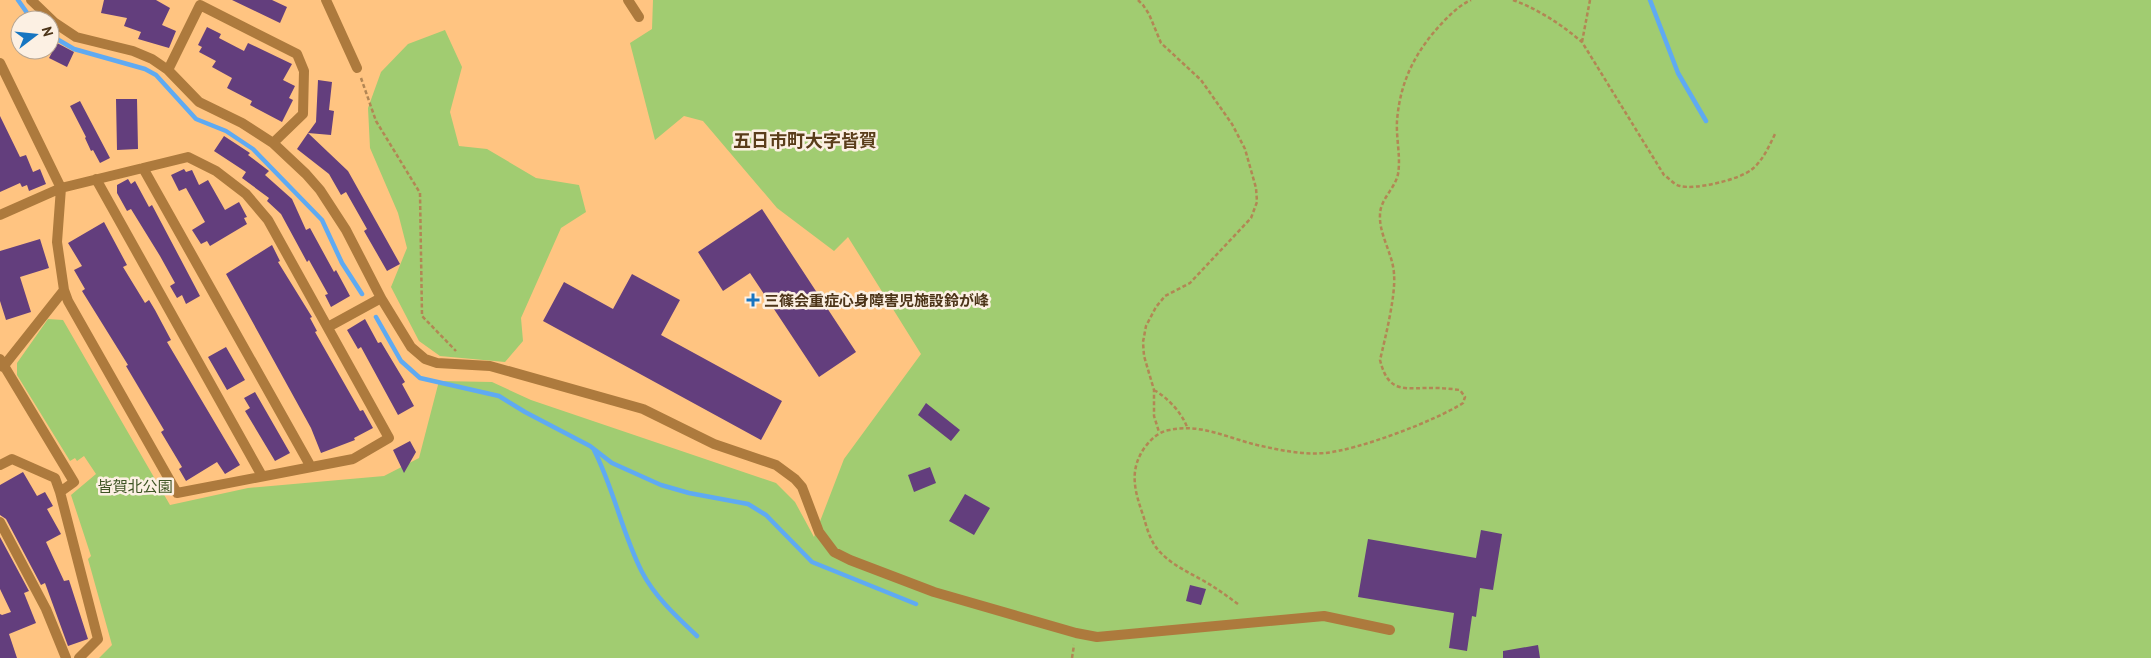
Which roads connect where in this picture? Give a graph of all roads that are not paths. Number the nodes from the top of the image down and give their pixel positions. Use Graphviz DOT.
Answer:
graph roads {
  1 [pos="31,0"];
  2 [pos="326,0"];
  3 [pos="628,0"];
  4 [pos="639,17"];
  5 [pos="0,63"];
  6 [pos="357,68"];
  7 [pos="168,70"];
  8 [pos="273,143"];
  9 [pos="143,168"];
  10 [pos="96,179"];
  11 [pos="61,188"];
  12 [pos="0,215"];
  13 [pos="64,290"];
  14 [pos="381,298"];
  15 [pos="328,327"];
  16 [pos="2,363"];
  17 [pos="0,465"];
  18 [pos="311,467"];
  19 [pos="262,476"];
  20 [pos="60,492"];
  21 [pos="0,522"];
  22 [pos="1390,630"];
  23 [pos="66,658"];
  24 [pos="79,658"];
  1 -- 7 [label="street"];
  2 -- 6 [label="street"];
  3 -- 4 [label="street"];
  5 -- 11 [label="street"];
  7 -- 8 [label="street"];
  7 -- 8 [label="street"];
  8 -- 14 [label="street"];
  9 -- 10 [label="street"];
  9 -- 15 [label="street"];
  9 -- 18 [label="street"];
  10 -- 11 [label="street"];
  10 -- 19 [label="street"];
  11 -- 12 [label="street"];
  11 -- 13 [label="street"];
  13 -- 16 [label="street"];
  13 -- 19 [label="street"];
  14 -- 15 [label="street"];
  14 -- 22 [label="street"];
  15 -- 18 [label="street"];
  16 -- 20 [label="street"];
  17 -- 20 [label="street"];
  18 -- 19 [label="street"];
  20 -- 24 [label="street"];
  21 -- 23 [label="street"];
}
